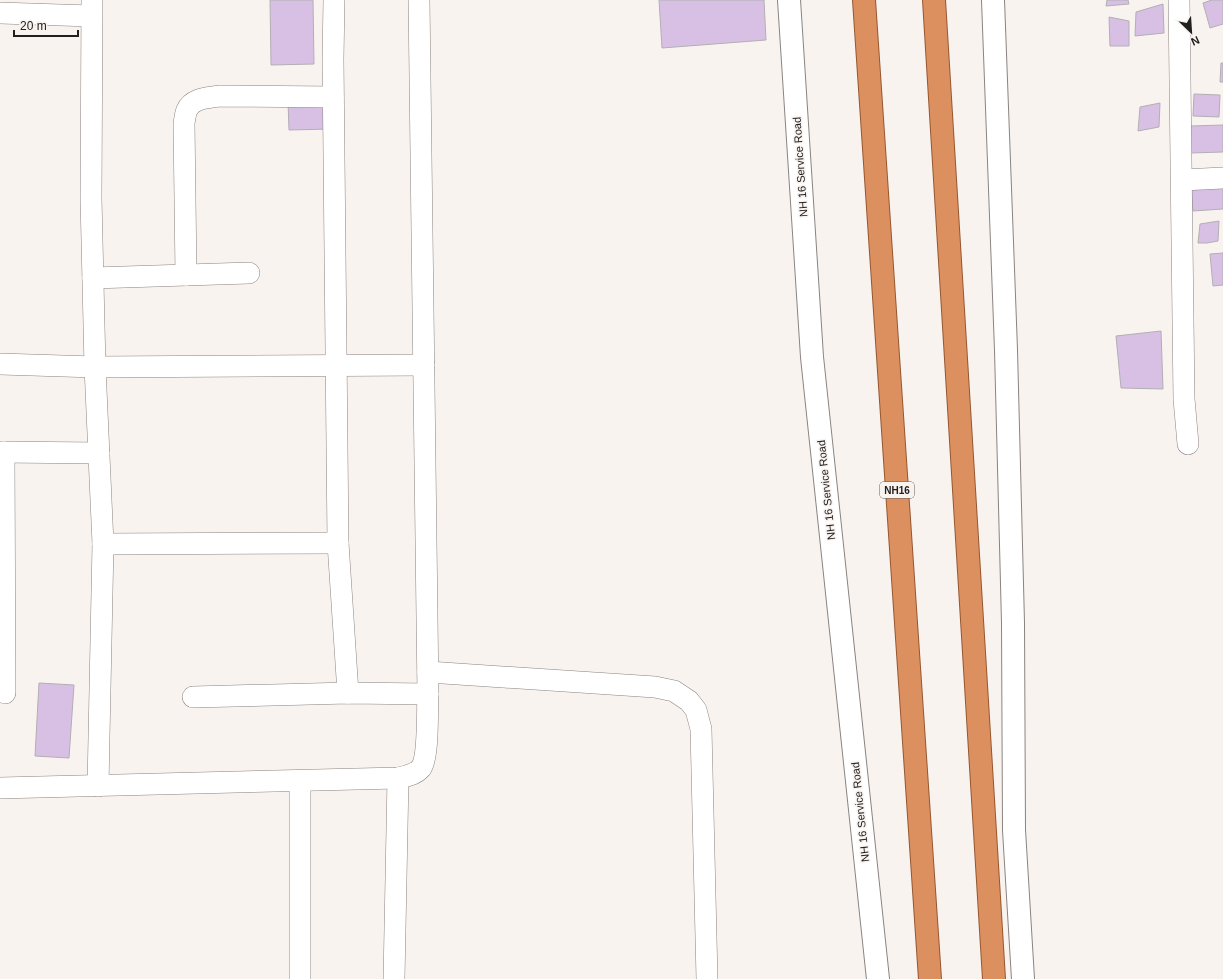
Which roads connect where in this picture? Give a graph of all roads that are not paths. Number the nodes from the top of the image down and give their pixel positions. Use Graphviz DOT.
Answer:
graph roads {
  1 [pos="334,0"];
  2 [pos="419,0"];
  3 [pos="789,0"];
  4 [pos="864,0"];
  5 [pos="934,0"];
  6 [pos="993,0"];
  7 [pos="1179,0"];
  8 [pos="91,8"];
  9 [pos="0,14"];
  10 [pos="333,97"];
  11 [pos="1223,178"];
  12 [pos="1182,180"];
  13 [pos="249,273"];
  14 [pos="186,275"];
  15 [pos="93,278"];
  16 [pos="0,364"];
  17 [pos="424,364"];
  18 [pos="336,366"];
  19 [pos="95,367"];
  20 [pos="1188,444"];
  21 [pos="2,452"];
  22 [pos="99,453"];
  23 [pos="338,543"];
  24 [pos="103,544"];
  25 [pos="428,672"];
  26 [pos="5,693"];
  27 [pos="348,694"];
  28 [pos="428,694"];
  29 [pos="193,697"];
  30 [pos="398,778"];
  31 [pos="300,781"];
  32 [pos="98,786"];
  33 [pos="0,788"];
  34 [pos="300,979"];
  35 [pos="394,979"];
  36 [pos="707,979"];
  37 [pos="878,979"];
  38 [pos="930,979"];
  39 [pos="994,979"];
  40 [pos="1023,979"];
  1 -- 10 [label="street"];
  2 -- 17 [label="street"];
  3 -- 37 [label="street, NH 16 Service Road"];
  4 -- 38 [label="highway, NH16"];
  5 -- 39 [label="highway"];
  6 -- 40 [label="street"];
  7 -- 12 [label="street"];
  8 -- 9 [label="street"];
  8 -- 15 [label="street"];
  10 -- 14 [label="street"];
  10 -- 18 [label="street"];
  11 -- 12 [label="street"];
  12 -- 20 [label="street"];
  13 -- 14 [label="street"];
  14 -- 15 [label="street"];
  15 -- 19 [label="street"];
  16 -- 19 [label="street"];
  17 -- 18 [label="street"];
  17 -- 25 [label="street"];
  18 -- 19 [label="street"];
  18 -- 23 [label="street"];
  19 -- 22 [label="street"];
  21 -- 22 [label="street"];
  21 -- 26 [label="street"];
  22 -- 24 [label="street"];
  23 -- 24 [label="street"];
  23 -- 27 [label="street"];
  24 -- 32 [label="street"];
  25 -- 28 [label="street"];
  25 -- 36 [label="street"];
  27 -- 28 [label="street"];
  27 -- 29 [label="street"];
  28 -- 30 [label="street"];
  30 -- 31 [label="street"];
  30 -- 35 [label="street"];
  31 -- 32 [label="street"];
  31 -- 34 [label="street"];
  32 -- 33 [label="street"];
}
